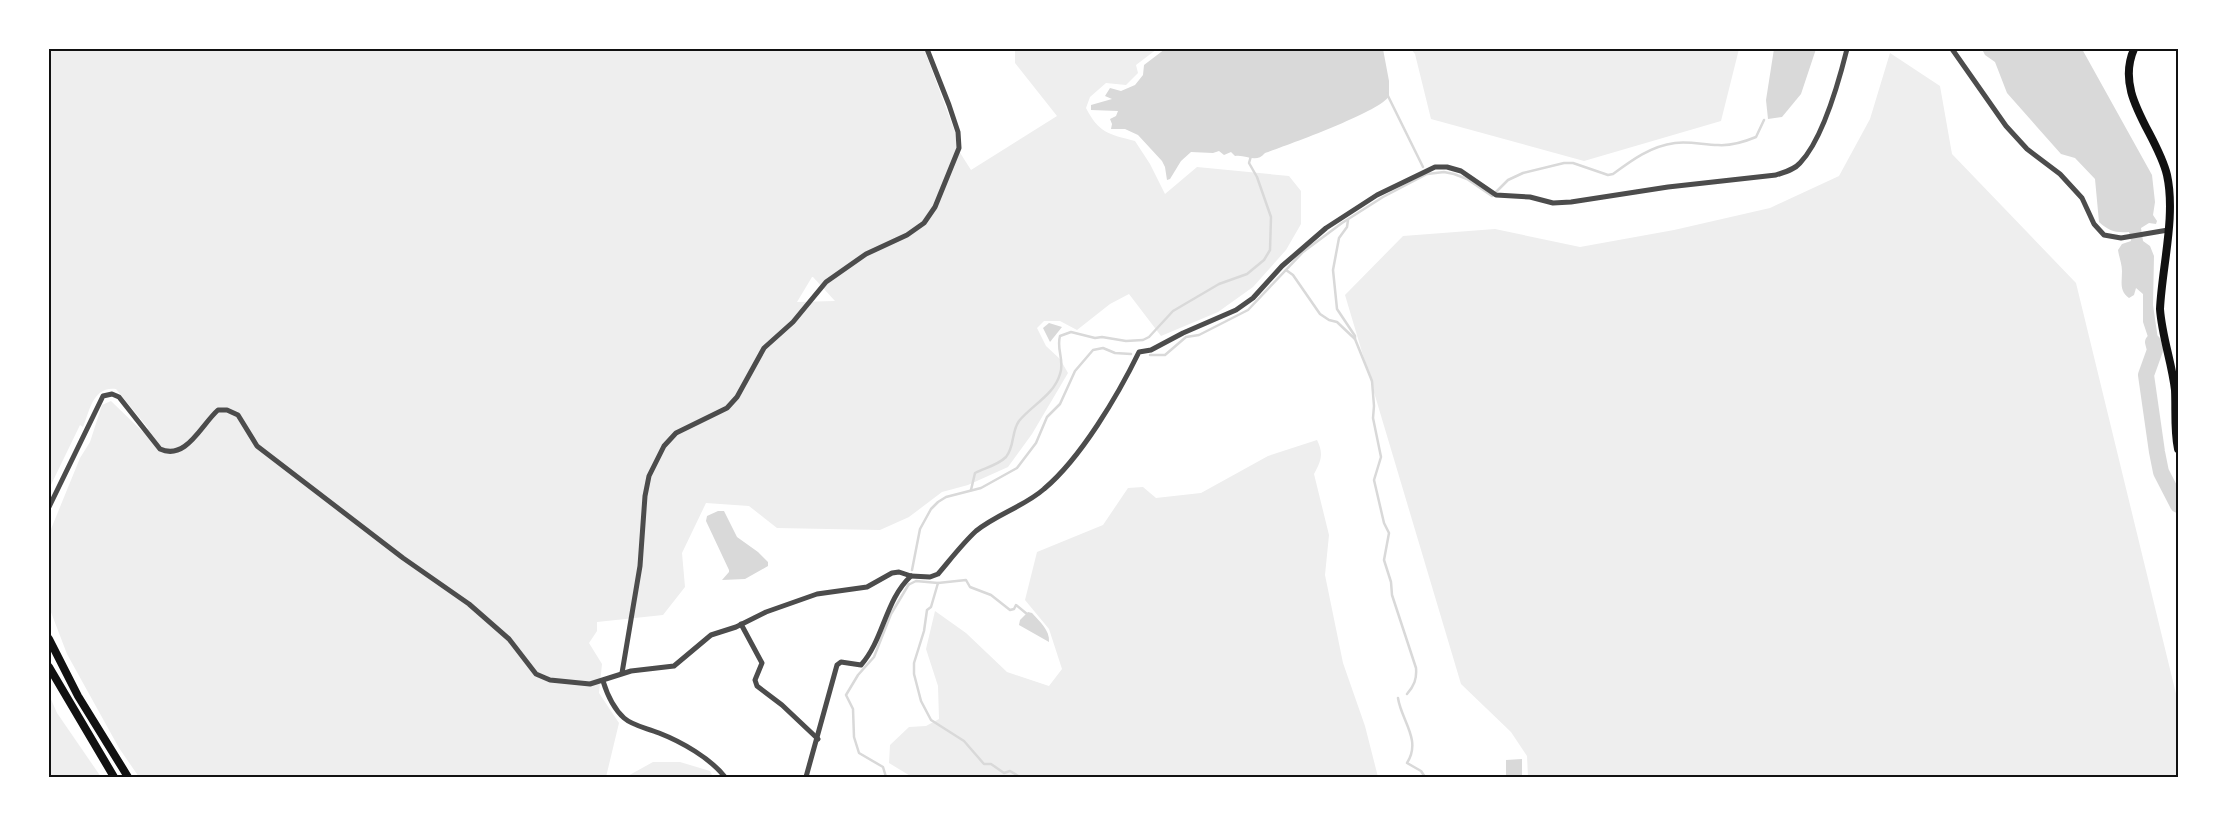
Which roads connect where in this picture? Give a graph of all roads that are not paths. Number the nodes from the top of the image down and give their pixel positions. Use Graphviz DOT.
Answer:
graph roads {
  1 [pos="926,49"];
  2 [pos="1847,49"];
  3 [pos="1952,49"];
  4 [pos="2134,49"];
  5 [pos="2168,230"];
  6 [pos="2178,449"];
  7 [pos="49,507"];
  8 [pos="910,576"];
  9 [pos="741,624"];
  10 [pos="49,639"];
  11 [pos="49,667"];
  12 [pos="622,674"];
  13 [pos="603,682"];
  14 [pos="818,739"];
  15 [pos="114,777"];
  16 [pos="128,777"];
  17 [pos="725,777"];
  18 [pos="806,777"];
  1 -- 12 [label="street"];
  2 -- 8 [label="street"];
  3 -- 5 [label="street"];
  4 -- 5 [label="main road"];
  5 -- 6 [label="main road"];
  7 -- 13 [label="street"];
  8 -- 9 [label="street"];
  8 -- 14 [label="street"];
  9 -- 12 [label="street"];
  9 -- 14 [label="street"];
  10 -- 16 [label="main road"];
  11 -- 15 [label="main road"];
  12 -- 13 [label="street"];
  13 -- 17 [label="street"];
  14 -- 18 [label="street"];
}
